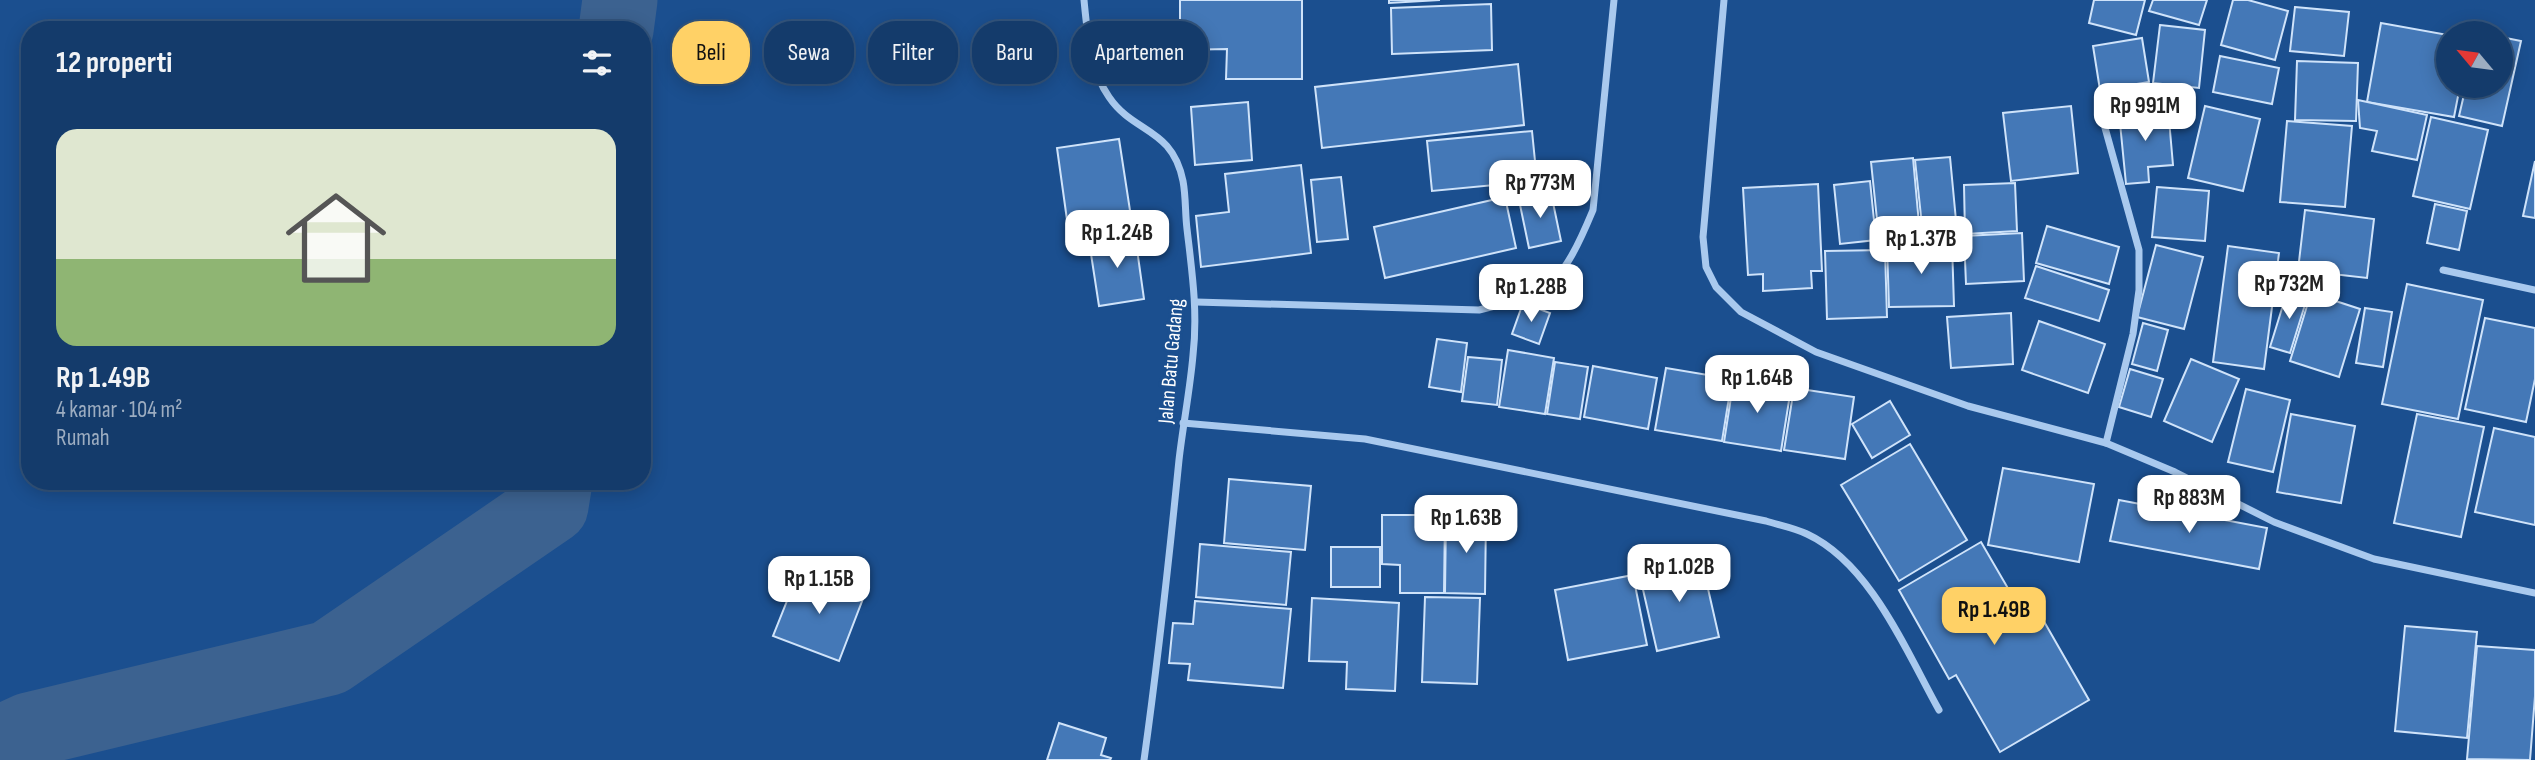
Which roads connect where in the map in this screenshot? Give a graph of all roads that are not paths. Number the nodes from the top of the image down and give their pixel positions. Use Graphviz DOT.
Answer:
graph roads {
  1 [pos="1084,0"];
  2 [pos="1614,0"];
  3 [pos="1724,0"];
  4 [pos="2102,117"];
  5 [pos="2443,270"];
  6 [pos="2535,290"];
  7 [pos="1196,302"];
  8 [pos="1183,422"];
  9 [pos="2106,443"];
  10 [pos="2535,593"];
  11 [pos="1939,710"];
  12 [pos="1144,760"];
  1 -- 7 [label="street, Jalan Batu Gadang"];
  2 -- 7 [label="street"];
  3 -- 9 [label="street"];
  4 -- 9 [label="street"];
  5 -- 6 [label="street"];
  7 -- 8 [label="street, Jalan Batu Gadang"];
  8 -- 11 [label="street"];
  8 -- 12 [label="street, Jalan Batu Gadang"];
  9 -- 10 [label="street"];
}
